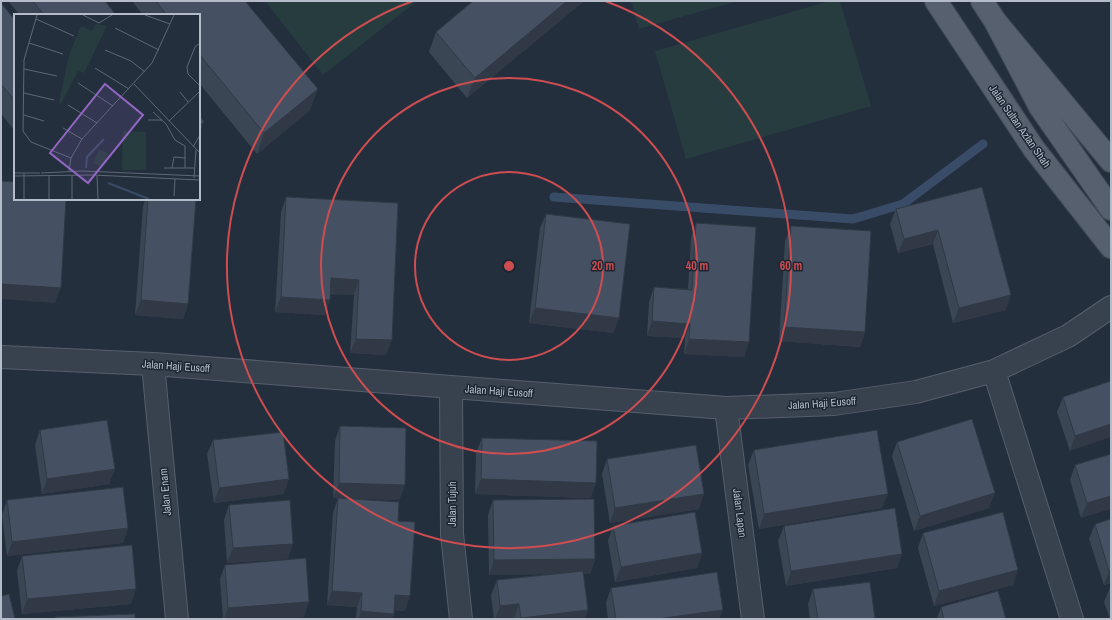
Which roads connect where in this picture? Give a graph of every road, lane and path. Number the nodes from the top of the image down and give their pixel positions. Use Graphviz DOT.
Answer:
graph roads {
  1 [pos="936,1"];
  2 [pos="982,1"];
  3 [pos="995,21"];
  4 [pos="1111,161"];
  5 [pos="1111,208"];
  6 [pos="1111,247"];
  7 [pos="1111,308"];
  8 [pos="1,357"];
  9 [pos="153,364"];
  10 [pos="994,371"];
  11 [pos="451,388"];
  12 [pos="726,408"];
  13 [pos="177,619"];
  14 [pos="461,619"];
  15 [pos="753,619"];
  16 [pos="1072,619"];
  1 -- 6 [label="main road, Jalan Sultan Azlan Shah"];
  2 -- 3 [label="main road"];
  3 -- 4 [label="main road"];
  3 -- 5 [label="main road"];
  7 -- 10 [label="street, Jalan Haji Eusoff"];
  8 -- 9 [label="street, Jalan Haji Eusoff"];
  9 -- 11 [label="street, Jalan Haji Eusoff"];
  9 -- 13 [label="street, Jalan Enam"];
  10 -- 12 [label="street, Jalan Haji Eusoff"];
  10 -- 16 [label="street"];
  11 -- 12 [label="street, Jalan Haji Eusoff"];
  11 -- 14 [label="street, Jalan Tujuh"];
  12 -- 15 [label="street, Jalan Lapan"];
}
